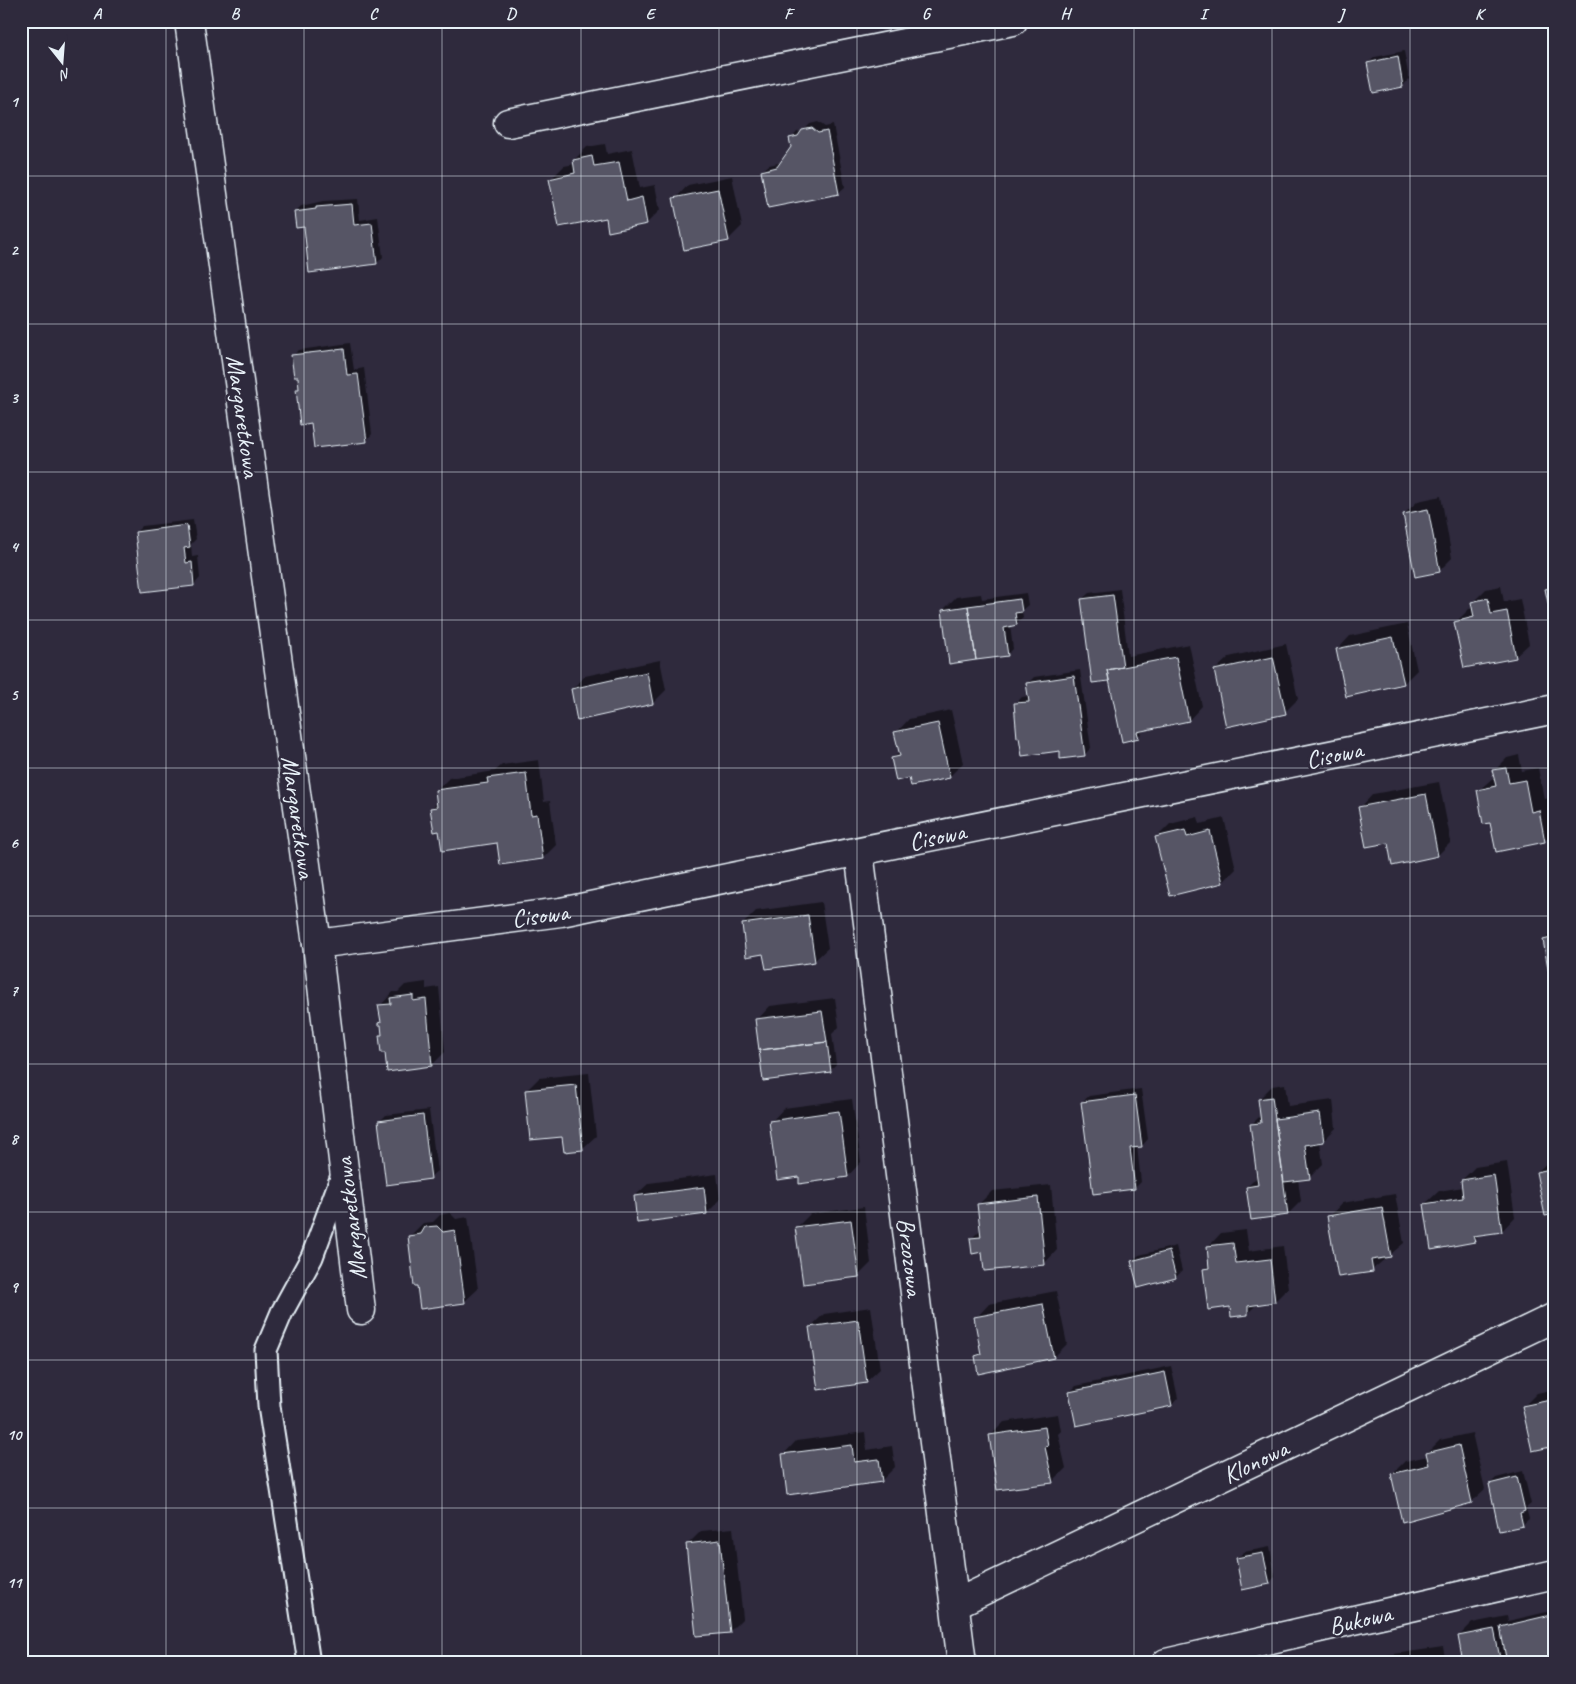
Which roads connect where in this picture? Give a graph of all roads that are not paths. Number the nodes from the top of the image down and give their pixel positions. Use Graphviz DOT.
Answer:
graph roads {
  1 [pos="190,21"];
  2 [pos="1013,21"];
  3 [pos="508,123"];
  4 [pos="1555,709"];
  5 [pos="859,852"];
  6 [pos="317,944"];
  7 [pos="344,1169"];
  8 [pos="361,1310"];
  9 [pos="1555,1317"];
  10 [pos="1555,1574"];
  11 [pos="955,1604"];
  12 [pos="309,1663"];
  13 [pos="962,1663"];
  14 [pos="1166,1663"];
  1 -- 6 [label="street, Margaretkowa"];
  2 -- 3 [label="street"];
  4 -- 5 [label="street, Cisowa"];
  5 -- 6 [label="street, Cisowa"];
  5 -- 11 [label="street, Brzozowa"];
  6 -- 7 [label="street, Margaretkowa"];
  7 -- 8 [label="street, Margaretkowa"];
  7 -- 12 [label="lane"];
  9 -- 11 [label="street, Klonowa"];
  10 -- 14 [label="street, Bukowa"];
  11 -- 13 [label="street, Brzozowa"];
}
